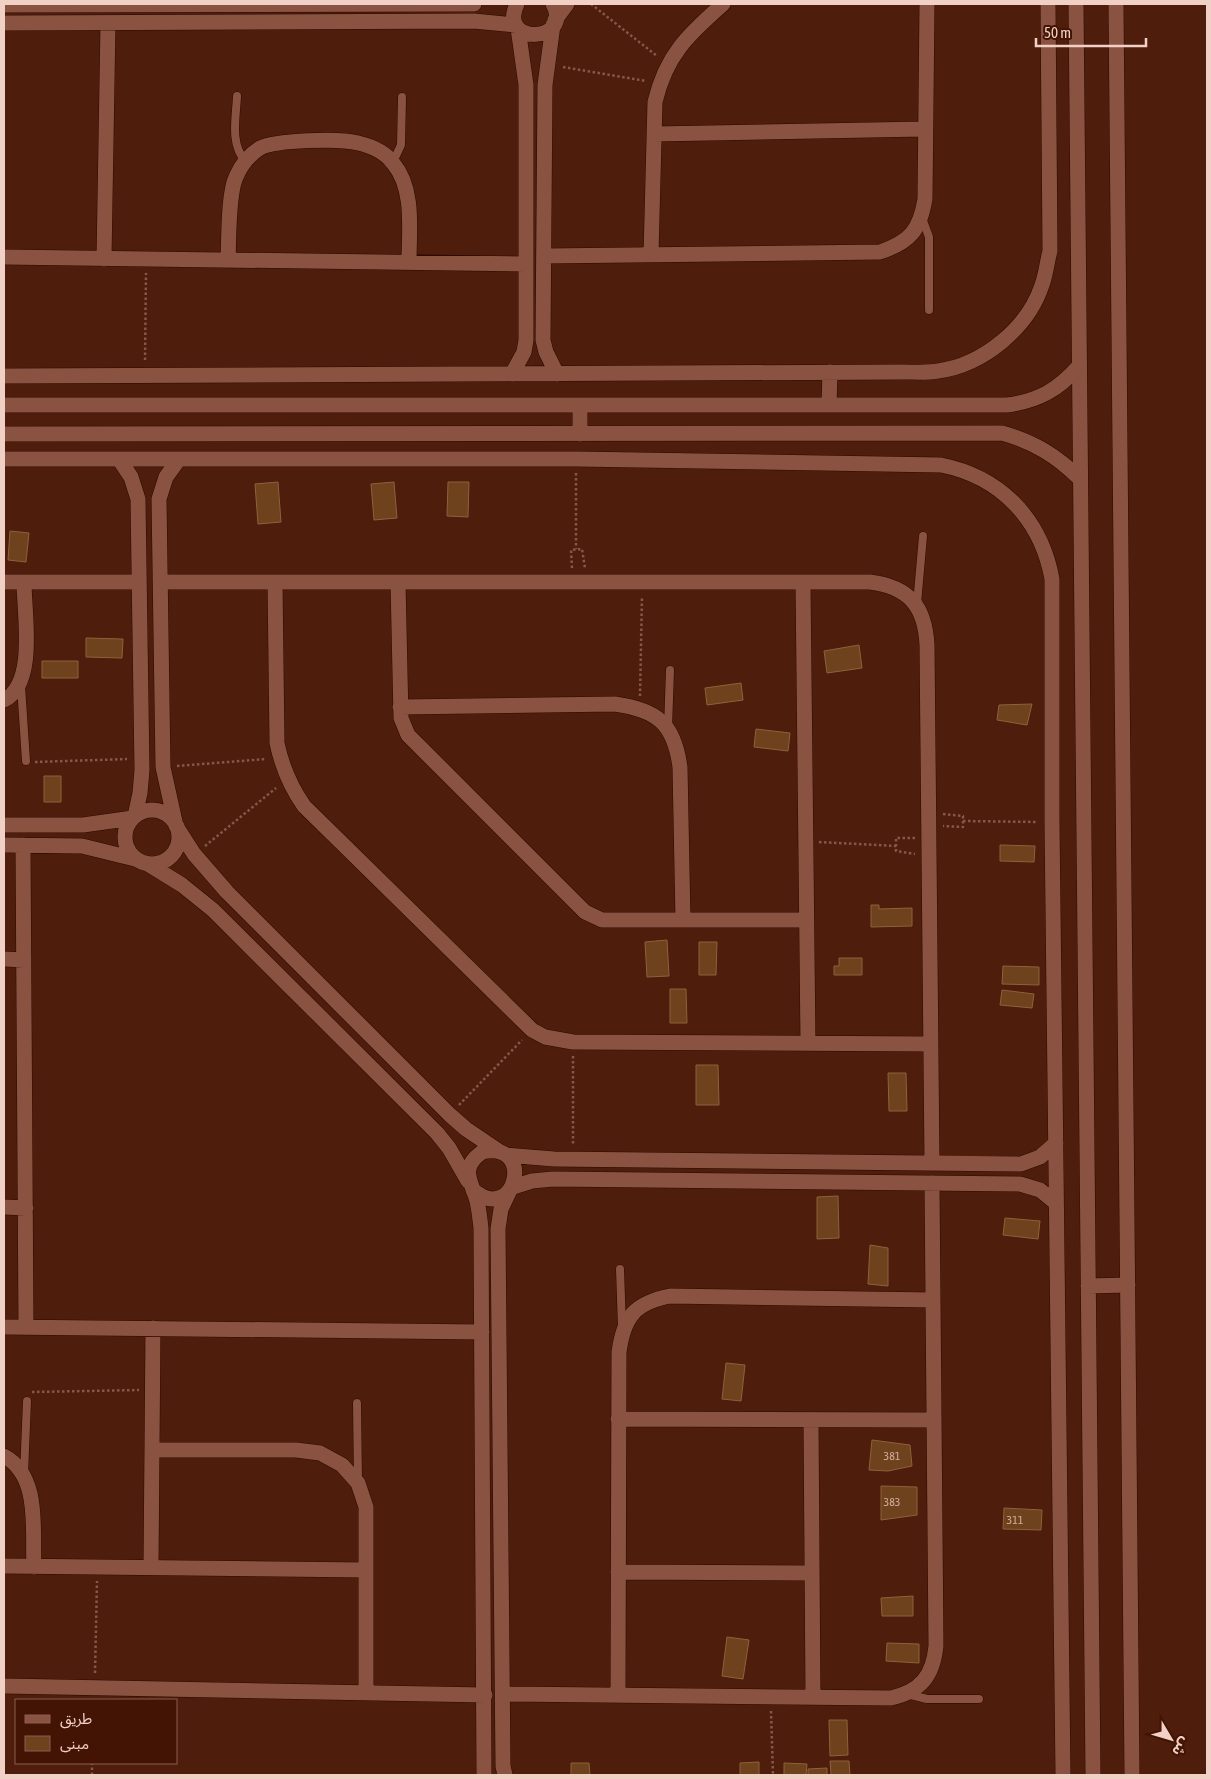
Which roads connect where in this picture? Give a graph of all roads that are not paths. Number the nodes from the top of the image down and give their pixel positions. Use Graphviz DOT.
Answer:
graph roads {
  1 [pos="371,4"];
  2 [pos="474,4"];
  3 [pos="517,4"];
  4 [pos="553,4"];
  5 [pos="568,4"];
  6 [pos="723,4"];
  7 [pos="927,4"];
  8 [pos="1048,4"];
  9 [pos="1076,4"];
  10 [pos="1116,4"];
  11 [pos="5,5"];
  12 [pos="43,5"];
  13 [pos="4,23"];
  14 [pos="108,23"];
  15 [pos="554,23"];
  16 [pos="517,26"];
  17 [pos="237,96"];
  18 [pos="402,96"];
  19 [pos="924,129"];
  20 [pos="654,134"];
  21 [pos="245,161"];
  22 [pos="393,162"];
  23 [pos="922,218"];
  24 [pos="651,255"];
  25 [pos="544,256"];
  26 [pos="4,257"];
  27 [pos="104,258"];
  28 [pos="228,260"];
  29 [pos="410,262"];
  30 [pos="526,264"];
  31 [pos="929,310"];
  32 [pos="1079,366"];
  33 [pos="830,372"];
  34 [pos="512,374"];
  35 [pos="556,374"];
  36 [pos="4,376"];
  37 [pos="4,405"];
  38 [pos="580,405"];
  39 [pos="830,405"];
  40 [pos="4,434"];
  41 [pos="473,434"];
  42 [pos="580,434"];
  43 [pos="119,459"];
  44 [pos="179,459"];
  45 [pos="477,459"];
  46 [pos="4,460"];
  47 [pos="1080,479"];
  48 [pos="923,536"];
  49 [pos="4,582"];
  50 [pos="24,582"];
  51 [pos="139,582"];
  52 [pos="161,582"];
  53 [pos="275,582"];
  54 [pos="398,582"];
  55 [pos="803,582"];
  56 [pos="917,606"];
  57 [pos="670,670"];
  58 [pos="21,684"];
  59 [pos="4,700"];
  60 [pos="400,707"];
  61 [pos="668,728"];
  62 [pos="26,761"];
  63 [pos="134,817"];
  64 [pos="4,825"];
  65 [pos="177,827"];
  66 [pos="4,845"];
  67 [pos="23,845"];
  68 [pos="142,861"];
  69 [pos="683,920"];
  70 [pos="806,920"];
  71 [pos="4,960"];
  72 [pos="24,960"];
  73 [pos="808,1043"];
  74 [pos="931,1044"];
  75 [pos="1056,1143"];
  76 [pos="503,1153"];
  77 [pos="932,1163"];
  78 [pos="932,1183"];
  79 [pos="471,1187"];
  80 [pos="511,1189"];
  81 [pos="1056,1203"];
  82 [pos="4,1207"];
  83 [pos="26,1208"];
  84 [pos="620,1269"];
  85 [pos="1128,1285"];
  86 [pos="1088,1286"];
  87 [pos="933,1300"];
  88 [pos="4,1327"];
  89 [pos="26,1327"];
  90 [pos="153,1328"];
  91 [pos="622,1331"];
  92 [pos="482,1332"];
  93 [pos="27,1401"];
  94 [pos="357,1404"];
  95 [pos="618,1419"];
  96 [pos="811,1420"];
  97 [pos="934,1420"];
  98 [pos="152,1450"];
  99 [pos="4,1456"];
  100 [pos="24,1474"];
  101 [pos="358,1483"];
  102 [pos="4,1566"];
  103 [pos="34,1567"];
  104 [pos="152,1568"];
  105 [pos="366,1570"];
  106 [pos="618,1572"];
  107 [pos="812,1572"];
  108 [pos="4,1686"];
  109 [pos="366,1693"];
  110 [pos="503,1694"];
  111 [pos="906,1694"];
  112 [pos="485,1695"];
  113 [pos="618,1696"];
  114 [pos="813,1697"];
  115 [pos="979,1699"];
  116 [pos="484,1775"];
  117 [pos="505,1775"];
  118 [pos="1063,1775"];
  119 [pos="1093,1775"];
  120 [pos="1132,1775"];
  1 -- 2 [label="street"];
  1 -- 12 [label="street"];
  3 -- 16 [label="street"];
  4 -- 15 [label="street"];
  5 -- 15 [label="street"];
  6 -- 20 [label="street"];
  7 -- 19 [label="street"];
  8 -- 33 [label="street"];
  9 -- 32 [label="street"];
  10 -- 85 [label="street"];
  11 -- 12 [label="street"];
  13 -- 14 [label="street"];
  14 -- 16 [label="street"];
  14 -- 27 [label="street"];
  15 -- 16 [label="street"];
  15 -- 25 [label="street"];
  16 -- 30 [label="street"];
  17 -- 21 [label="lane"];
  18 -- 22 [label="lane"];
  19 -- 20 [label="street"];
  19 -- 23 [label="street"];
  20 -- 24 [label="street"];
  21 -- 22 [label="street"];
  21 -- 28 [label="street"];
  22 -- 29 [label="street"];
  23 -- 24 [label="street"];
  23 -- 31 [label="lane"];
  24 -- 25 [label="street"];
  25 -- 35 [label="street"];
  26 -- 27 [label="street"];
  27 -- 28 [label="street"];
  28 -- 29 [label="street"];
  29 -- 30 [label="street"];
  30 -- 34 [label="street"];
  32 -- 39 [label="street"];
  32 -- 47 [label="street"];
  33 -- 35 [label="street"];
  33 -- 39 [label="street"];
  34 -- 35 [label="street"];
  34 -- 36 [label="street"];
  37 -- 38 [label="street"];
  38 -- 39 [label="street"];
  38 -- 42 [label="street"];
  40 -- 41 [label="street"];
  41 -- 42 [label="street"];
  41 -- 45 [label="street"];
  42 -- 47 [label="street"];
  43 -- 44 [label="street"];
  43 -- 46 [label="street"];
  43 -- 51 [label="street"];
  44 -- 45 [label="street"];
  44 -- 52 [label="street"];
  45 -- 75 [label="street"];
  47 -- 86 [label="street"];
  48 -- 56 [label="lane"];
  49 -- 50 [label="street"];
  50 -- 51 [label="street"];
  50 -- 58 [label="street"];
  51 -- 63 [label="street"];
  52 -- 53 [label="street"];
  52 -- 65 [label="street"];
  53 -- 54 [label="street"];
  53 -- 73 [label="street"];
  54 -- 55 [label="street"];
  54 -- 60 [label="street"];
  55 -- 56 [label="street"];
  55 -- 70 [label="street"];
  56 -- 74 [label="street"];
  57 -- 61 [label="lane"];
  58 -- 59 [label="street"];
  58 -- 62 [label="lane"];
  60 -- 61 [label="street"];
  60 -- 69 [label="street"];
  61 -- 69 [label="street"];
  63 -- 64 [label="street"];
  63 -- 65 [label="street"];
  63 -- 68 [label="street"];
  65 -- 68 [label="street"];
  65 -- 76 [label="street"];
  66 -- 67 [label="street"];
  67 -- 68 [label="street"];
  67 -- 72 [label="street"];
  68 -- 79 [label="street"];
  69 -- 70 [label="street"];
  70 -- 73 [label="street"];
  71 -- 72 [label="street"];
  72 -- 83 [label="street"];
  73 -- 74 [label="street"];
  74 -- 77 [label="street"];
  75 -- 77 [label="street"];
  75 -- 81 [label="street"];
  76 -- 77 [label="street"];
  76 -- 79 [label="street"];
  76 -- 80 [label="street"];
  78 -- 80 [label="street"];
  78 -- 81 [label="street"];
  78 -- 87 [label="street"];
  79 -- 80 [label="street"];
  79 -- 92 [label="street"];
  80 -- 110 [label="street"];
  81 -- 118 [label="street"];
  82 -- 83 [label="street"];
  83 -- 89 [label="street"];
  84 -- 91 [label="lane"];
  85 -- 86 [label="street"];
  85 -- 120 [label="street"];
  86 -- 119 [label="street"];
  87 -- 91 [label="street"];
  87 -- 97 [label="street"];
  88 -- 89 [label="street"];
  89 -- 90 [label="street"];
  90 -- 92 [label="street"];
  90 -- 98 [label="street"];
  91 -- 95 [label="street"];
  92 -- 112 [label="street"];
  93 -- 100 [label="lane"];
  94 -- 101 [label="lane"];
  95 -- 96 [label="street"];
  95 -- 106 [label="street"];
  96 -- 97 [label="street"];
  96 -- 107 [label="street"];
  97 -- 111 [label="street"];
  98 -- 101 [label="street"];
  98 -- 104 [label="street"];
  99 -- 100 [label="street"];
  100 -- 103 [label="street"];
  101 -- 105 [label="street"];
  102 -- 103 [label="street"];
  103 -- 104 [label="street"];
  104 -- 105 [label="street"];
  105 -- 109 [label="street"];
  106 -- 107 [label="street"];
  106 -- 113 [label="street"];
  107 -- 114 [label="street"];
  108 -- 109 [label="street"];
  109 -- 112 [label="street"];
  110 -- 113 [label="street"];
  110 -- 117 [label="street"];
  111 -- 114 [label="street"];
  111 -- 115 [label="lane"];
  112 -- 116 [label="street"];
  113 -- 114 [label="street"];
}
